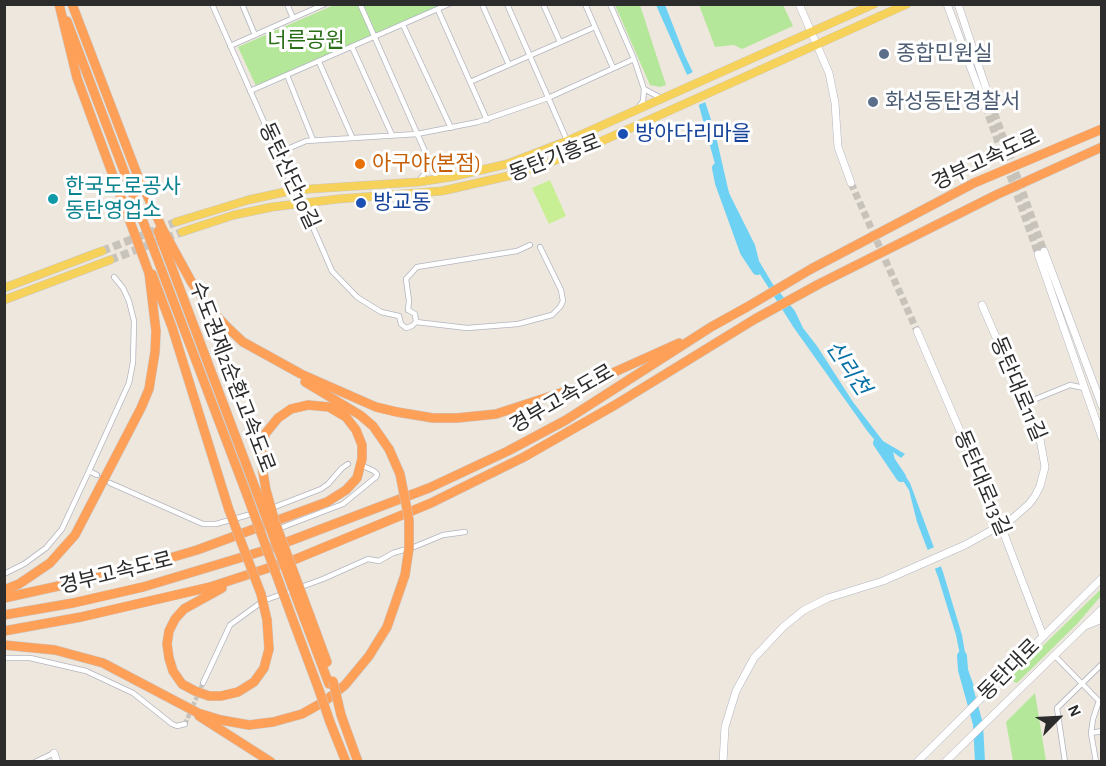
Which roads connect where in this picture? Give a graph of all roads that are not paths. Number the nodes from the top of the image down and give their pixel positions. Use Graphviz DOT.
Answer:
graph roads {
  1 [pos="60,4"];
  2 [pos="72,4"];
  3 [pos="212,4"];
  4 [pos="242,4"];
  5 [pos="287,4"];
  6 [pos="325,4"];
  7 [pos="360,4"];
  8 [pos="449,4"];
  9 [pos="482,4"];
  10 [pos="507,4"];
  11 [pos="543,4"];
  12 [pos="585,4"];
  13 [pos="610,4"];
  14 [pos="800,4"];
  15 [pos="874,4"];
  16 [pos="907,4"];
  17 [pos="947,4"];
  18 [pos="958,4"];
  19 [pos="438,9"];
  20 [pos="293,18"];
  21 [pos="403,25"];
  22 [pos="595,27"];
  23 [pos="812,33"];
  24 [pos="255,35"];
  25 [pos="375,38"];
  26 [pos="561,42"];
  27 [pos="818,45"];
  28 [pos="230,46"];
  29 [pos="352,47"];
  30 [pos="530,56"];
  31 [pos="634,58"];
  32 [pos="319,62"];
  33 [pos="509,65"];
  34 [pos="613,68"];
  35 [pos="287,75"];
  36 [pos="470,82"];
  37 [pos="644,89"];
  38 [pos="250,91"];
  39 [pos="668,97"];
  40 [pos="548,98"];
  41 [pos="636,111"];
  42 [pos="487,120"];
  43 [pos="451,128"];
  44 [pos="1101,129"];
  45 [pos="417,134"];
  46 [pos="392,135"];
  47 [pos="352,137"];
  48 [pos="313,140"];
  49 [pos="567,141"];
  50 [pos="1101,147"];
  51 [pos="278,153"];
  52 [pos="573,154"];
  53 [pos="431,165"];
  54 [pos="451,177"];
  55 [pos="141,182"];
  56 [pos="418,182"];
  57 [pos="851,183"];
  58 [pos="294,190"];
  59 [pos="302,202"];
  60 [pos="176,222"];
  61 [pos="182,232"];
  62 [pos="138,241"];
  63 [pos="530,245"];
  64 [pos="540,247"];
  65 [pos="102,251"];
  66 [pos="110,260"];
  67 [pos="114,277"];
  68 [pos="4,288"];
  69 [pos="4,300"];
  70 [pos="982,304"];
  71 [pos="408,310"];
  72 [pos="399,316"];
  73 [pos="416,322"];
  74 [pos="711,327"];
  75 [pos="917,331"];
  76 [pos="243,342"];
  77 [pos="1084,388"];
  78 [pos="1026,403"];
  79 [pos="1101,406"];
  80 [pos="1101,438"];
  81 [pos="348,464"];
  82 [pos="363,466"];
  83 [pos="89,471"];
  84 [pos="97,475"];
  85 [pos="110,483"];
  86 [pos="257,493"];
  87 [pos="1001,525"];
  88 [pos="283,526"];
  89 [pos="465,532"];
  90 [pos="265,569"];
  91 [pos="1101,571"];
  92 [pos="4,574"];
  93 [pos="1101,578"];
  94 [pos="4,590"];
  95 [pos="4,598"];
  96 [pos="1101,602"];
  97 [pos="1101,609"];
  98 [pos="1069,610"];
  99 [pos="4,615"];
  100 [pos="1101,619"];
  101 [pos="1080,628"];
  102 [pos="4,631"];
  103 [pos="1043,636"];
  104 [pos="4,645"];
  105 [pos="1054,654"];
  106 [pos="4,658"];
  107 [pos="1101,664"];
  108 [pos="204,683"];
  109 [pos="1082,684"];
  110 [pos="174,700"];
  111 [pos="1100,701"];
  112 [pos="185,724"];
  113 [pos="1101,731"];
  114 [pos="1091,733"];
  115 [pos="54,753"];
  116 [pos="945,761"];
  117 [pos="36,762"];
  118 [pos="57,762"];
  119 [pos="271,762"];
  120 [pos="346,762"];
  121 [pos="358,762"];
  122 [pos="723,762"];
  123 [pos="917,762"];
  124 [pos="1065,762"];
  125 [pos="1096,762"];
  1 -- 62 [label="highway"];
  1 -- 86 [label="highway, 수도권제2순환고속도로"];
  2 -- 55 [label="highway, 수도권제2순환고속도로"];
  3 -- 28 [label="street, 동탄산단10길"];
  4 -- 24 [label="street"];
  5 -- 20 [label="street"];
  6 -- 20 [label="street"];
  7 -- 25 [label="street"];
  8 -- 19 [label="street"];
  9 -- 33 [label="street"];
  10 -- 30 [label="street"];
  11 -- 26 [label="street"];
  12 -- 22 [label="street"];
  13 -- 31 [label="street"];
  14 -- 23 [label="street"];
  15 -- 23 [label="main road, 동탄기흥로"];
  16 -- 27 [label="main road, 동탄기흥로"];
  17 -- 18 [label="street"];
  19 -- 21 [label="street"];
  19 -- 36 [label="street"];
  20 -- 24 [label="street"];
  21 -- 25 [label="street"];
  21 -- 43 [label="street"];
  22 -- 26 [label="street"];
  22 -- 34 [label="street"];
  23 -- 27 [label="street"];
  23 -- 39 [label="main road, 동탄기흥로"];
  24 -- 28 [label="street"];
  25 -- 29 [label="street"];
  25 -- 45 [label="street"];
  26 -- 30 [label="street"];
  27 -- 52 [label="main road, 동탄기흥로"];
  27 -- 57 [label="street"];
  28 -- 38 [label="street, 동탄산단10길"];
  29 -- 32 [label="street"];
  29 -- 46 [label="street"];
  30 -- 33 [label="street"];
  30 -- 40 [label="street"];
  31 -- 34 [label="street"];
  31 -- 37 [label="street"];
  32 -- 35 [label="street"];
  32 -- 47 [label="street"];
  33 -- 36 [label="street"];
  34 -- 40 [label="street"];
  35 -- 38 [label="street"];
  35 -- 48 [label="street"];
  36 -- 42 [label="street"];
  37 -- 39 [label="street"];
  37 -- 41 [label="street"];
  38 -- 51 [label="street, 동탄산단10길"];
  39 -- 41 [label="main road, 동탄기흥로"];
  40 -- 42 [label="street"];
  40 -- 49 [label="street"];
  41 -- 49 [label="main road, 동탄기흥로"];
  42 -- 43 [label="street"];
  43 -- 45 [label="street"];
  44 -- 74 [label="highway, 경부고속도로, bridge"];
  45 -- 46 [label="street"];
  45 -- 53 [label="street"];
  46 -- 47 [label="street"];
  47 -- 48 [label="street"];
  48 -- 51 [label="street"];
  49 -- 52 [label="street"];
  49 -- 54 [label="main road, 동탄기흥로"];
  50 -- 90 [label="highway, 경부고속도로"];
  51 -- 58 [label="street, 동탄산단10길"];
  52 -- 59 [label="main road, 동탄기흥로"];
  53 -- 54 [label="street"];
  53 -- 56 [label="street"];
  54 -- 56 [label="main road, 동탄기흥로"];
  55 -- 76 [label="highway"];
  55 -- 86 [label="highway, 수도권제2순환고속도로"];
  56 -- 58 [label="main road, 동탄기흥로"];
  58 -- 59 [label="street, 동탄산단10길"];
  58 -- 60 [label="main road, 동탄기흥로"];
  59 -- 61 [label="main road, 동탄기흥로"];
  59 -- 72 [label="street, 동탄산단10길"];
  62 -- 90 [label="highway, bridge"];
  62 -- 94 [label="highway"];
  63 -- 71 [label="street"];
  64 -- 73 [label="street"];
  65 -- 68 [label="main road"];
  66 -- 69 [label="main road"];
  67 -- 83 [label="street"];
  70 -- 78 [label="street, 동탄대로11길"];
  71 -- 72 [label="street"];
  71 -- 73 [label="street"];
  72 -- 73 [label="street"];
  74 -- 76 [label="highway"];
  74 -- 99 [label="highway, 경부고속도로"];
  75 -- 87 [label="street, 동탄대로13길"];
  76 -- 110 [label="highway, bridge"];
  77 -- 78 [label="street"];
  77 -- 79 [label="street"];
  77 -- 80 [label="street"];
  78 -- 87 [label="street, 동탄대로11길"];
  81 -- 85 [label="street"];
  82 -- 88 [label="street"];
  83 -- 84 [label="street"];
  83 -- 92 [label="street"];
  86 -- 95 [label="highway"];
  86 -- 120 [label="highway, 수도권제2순환고속도로, bridge"];
  86 -- 121 [label="highway, bridge"];
  87 -- 103 [label="street, 동탄대로13길"];
  87 -- 122 [label="street, 동탄대로11길"];
  89 -- 108 [label="street"];
  90 -- 102 [label="highway, 경부고속도로"];
  91 -- 98 [label="street"];
  93 -- 98 [label="street, 동탄대로"];
  96 -- 101 [label="street"];
  97 -- 101 [label="street, 동탄대로"];
  98 -- 103 [label="street, 동탄대로"];
  100 -- 101 [label="street"];
  101 -- 105 [label="street, 동탄대로"];
  103 -- 123 [label="street, 동탄대로"];
  104 -- 110 [label="highway"];
  105 -- 109 [label="street"];
  105 -- 116 [label="street, 동탄대로"];
  106 -- 112 [label="street"];
  107 -- 109 [label="street"];
  109 -- 111 [label="street"];
  109 -- 124 [label="street"];
  110 -- 119 [label="highway"];
  111 -- 114 [label="street"];
  113 -- 114 [label="street"];
  114 -- 125 [label="street"];
  115 -- 117 [label="street"];
  115 -- 118 [label="street"];
}
